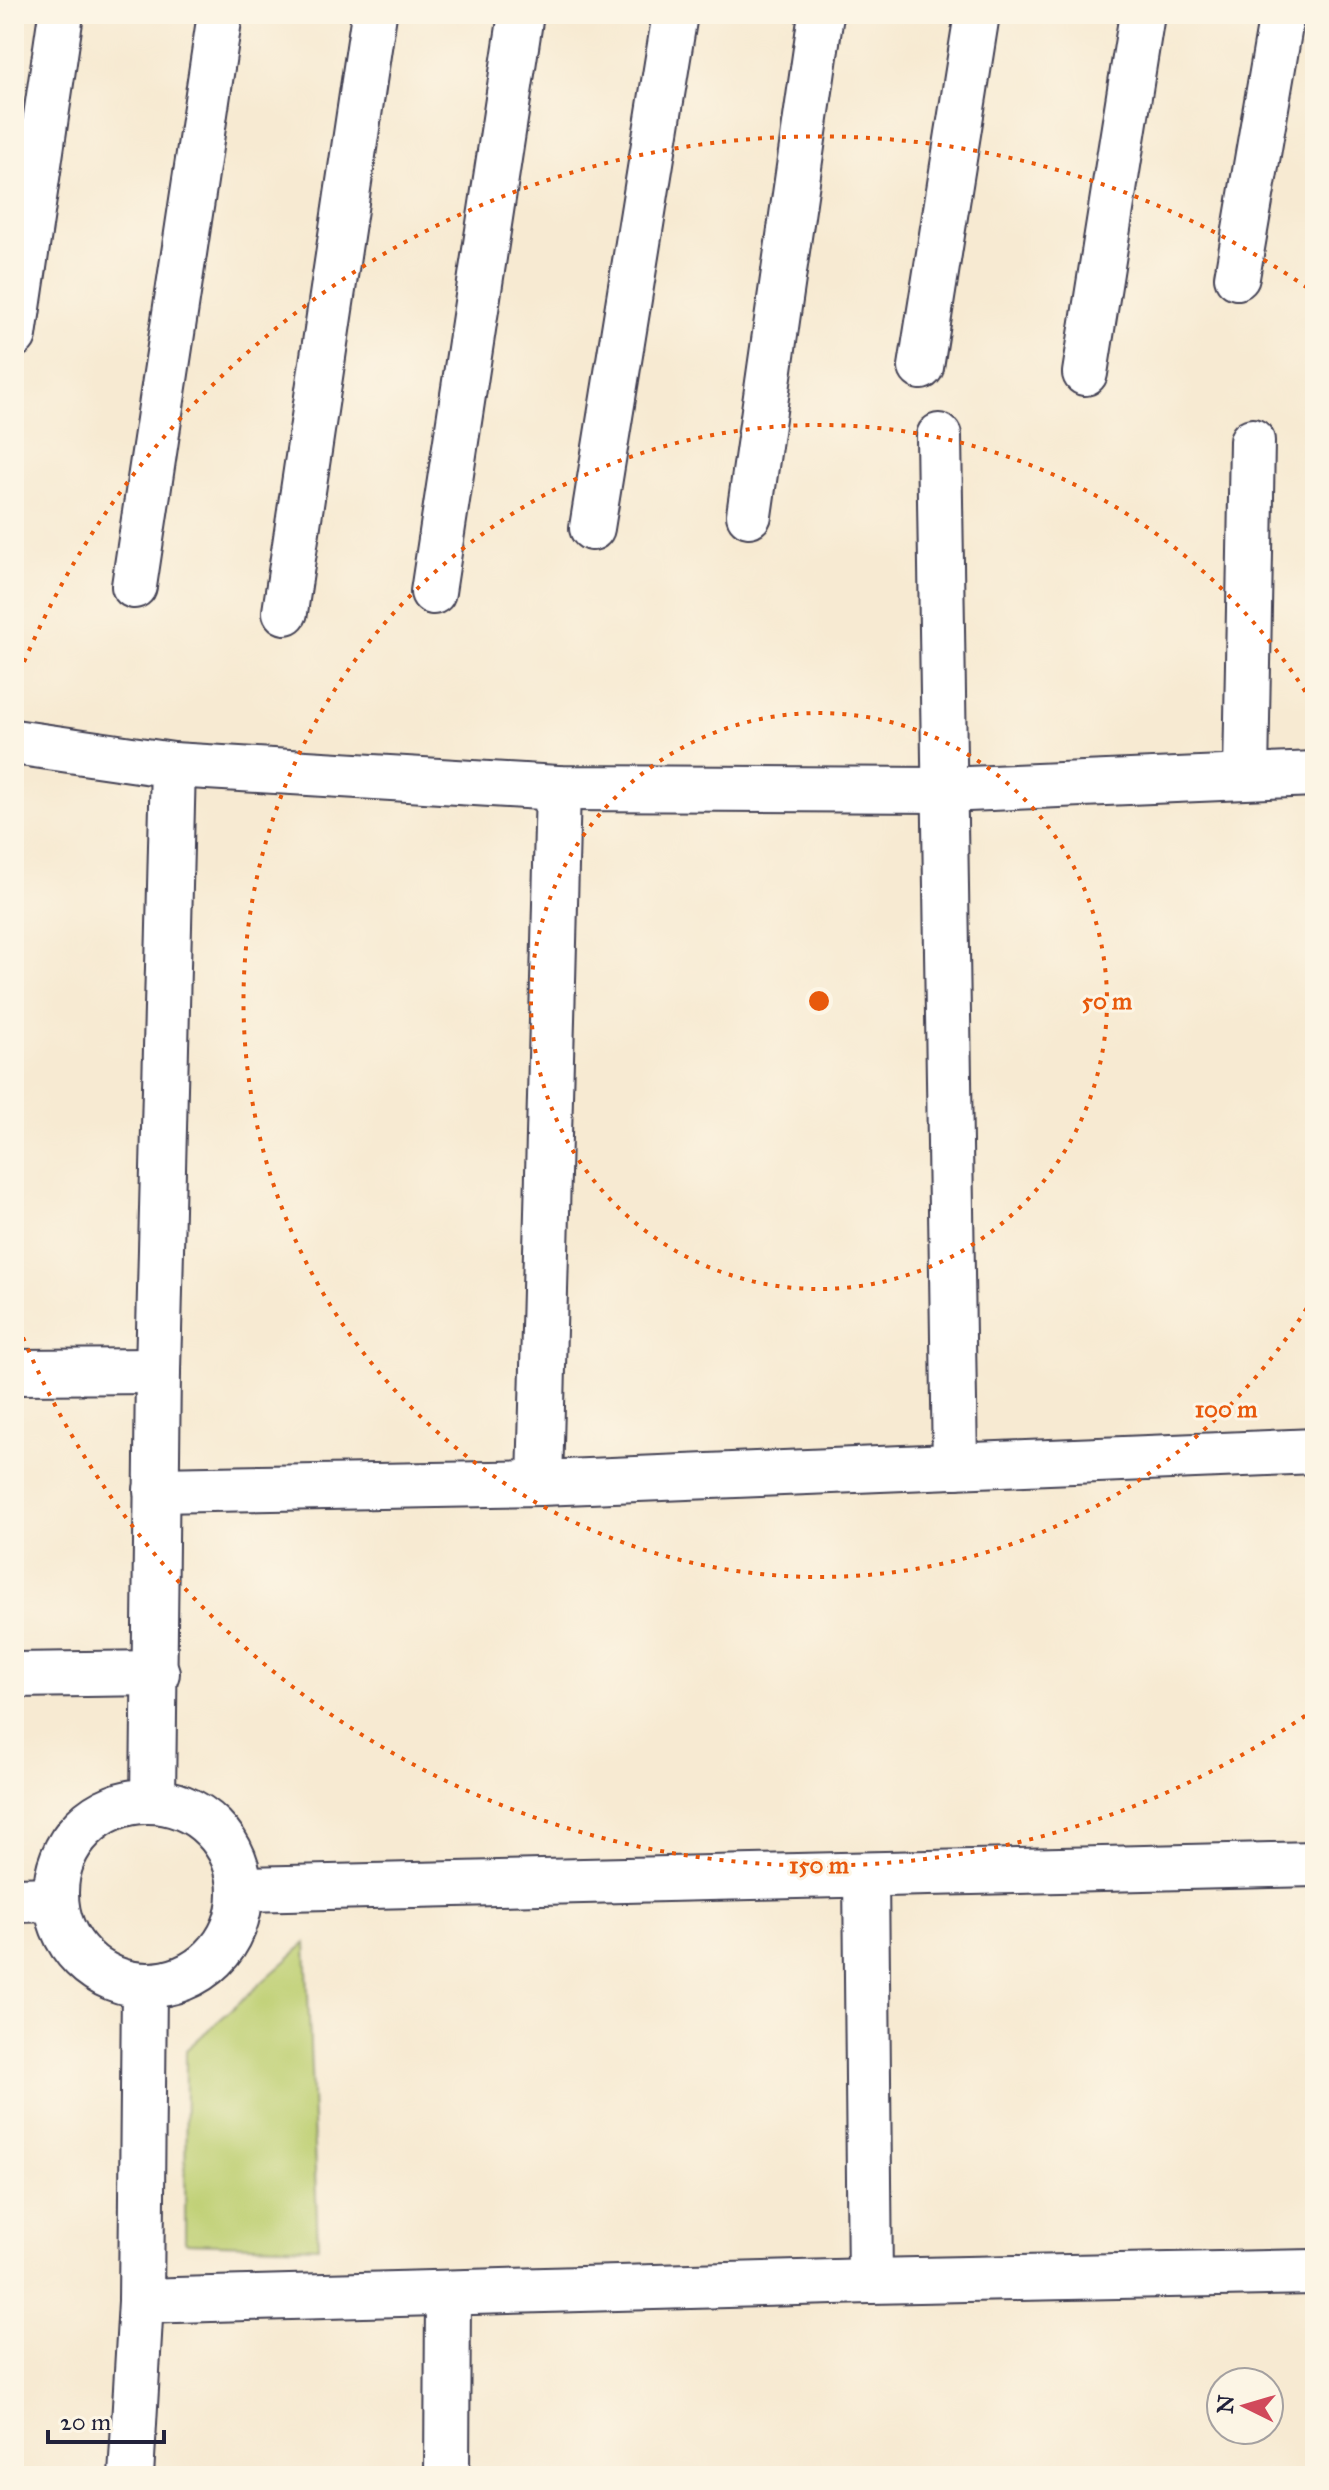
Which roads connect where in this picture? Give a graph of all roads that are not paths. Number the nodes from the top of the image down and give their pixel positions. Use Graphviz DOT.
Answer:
graph roads {
  1 [pos="61,14"];
  2 [pos="220,14"];
  3 [pos="374,14"];
  4 [pos="521,14"];
  5 [pos="675,14"];
  6 [pos="821,14"];
  7 [pos="977,14"];
  8 [pos="1142,14"];
  9 [pos="1282,14"];
  10 [pos="1237,277"];
  11 [pos="14,335"];
  12 [pos="921,367"];
  13 [pos="1085,373"];
  14 [pos="939,436"];
  15 [pos="1252,441"];
  16 [pos="749,515"];
  17 [pos="592,528"];
  18 [pos="134,586"];
  19 [pos="433,592"];
  20 [pos="285,612"];
  21 [pos="14,742"];
  22 [pos="173,765"];
  23 [pos="1315,774"];
  24 [pos="1246,775"];
  25 [pos="558,788"];
  26 [pos="944,790"];
  27 [pos="158,1371"];
  28 [pos="14,1372"];
  29 [pos="1315,1451"];
  30 [pos="955,1466"];
  31 [pos="540,1483"];
  32 [pos="156,1490"];
  33 [pos="157,1673"];
  34 [pos="14,1675"];
  35 [pos="153,1800"];
  36 [pos="1315,1864"];
  37 [pos="866,1875"];
  38 [pos="241,1889"];
  39 [pos="34,1899"];
  40 [pos="144,1986"];
  41 [pos="1315,2272"];
  42 [pos="870,2281"];
  43 [pos="448,2293"];
  44 [pos="141,2301"];
  45 [pos="131,2476"];
  46 [pos="447,2476"];
  1 -- 11 [label="street"];
  2 -- 18 [label="street"];
  3 -- 20 [label="street"];
  4 -- 19 [label="street"];
  5 -- 17 [label="street"];
  6 -- 16 [label="street"];
  7 -- 12 [label="street"];
  8 -- 13 [label="street"];
  9 -- 10 [label="street"];
  14 -- 26 [label="street"];
  15 -- 24 [label="street"];
  21 -- 22 [label="street"];
  22 -- 25 [label="street"];
  22 -- 27 [label="street"];
  23 -- 24 [label="street"];
  24 -- 26 [label="street"];
  25 -- 26 [label="street"];
  25 -- 31 [label="street"];
  26 -- 30 [label="street"];
  27 -- 28 [label="street"];
  27 -- 32 [label="street"];
  29 -- 30 [label="street"];
  30 -- 31 [label="street"];
  31 -- 32 [label="street"];
  32 -- 33 [label="street"];
  33 -- 34 [label="street"];
  33 -- 35 [label="street"];
  35 -- 38 [label="street"];
  35 -- 39 [label="street"];
  36 -- 37 [label="street"];
  37 -- 38 [label="street"];
  37 -- 42 [label="street"];
  38 -- 40 [label="street"];
  39 -- 40 [label="street"];
  40 -- 44 [label="street"];
  41 -- 42 [label="street"];
  42 -- 43 [label="street"];
  43 -- 44 [label="street"];
  43 -- 46 [label="street"];
  44 -- 45 [label="street"];
}
